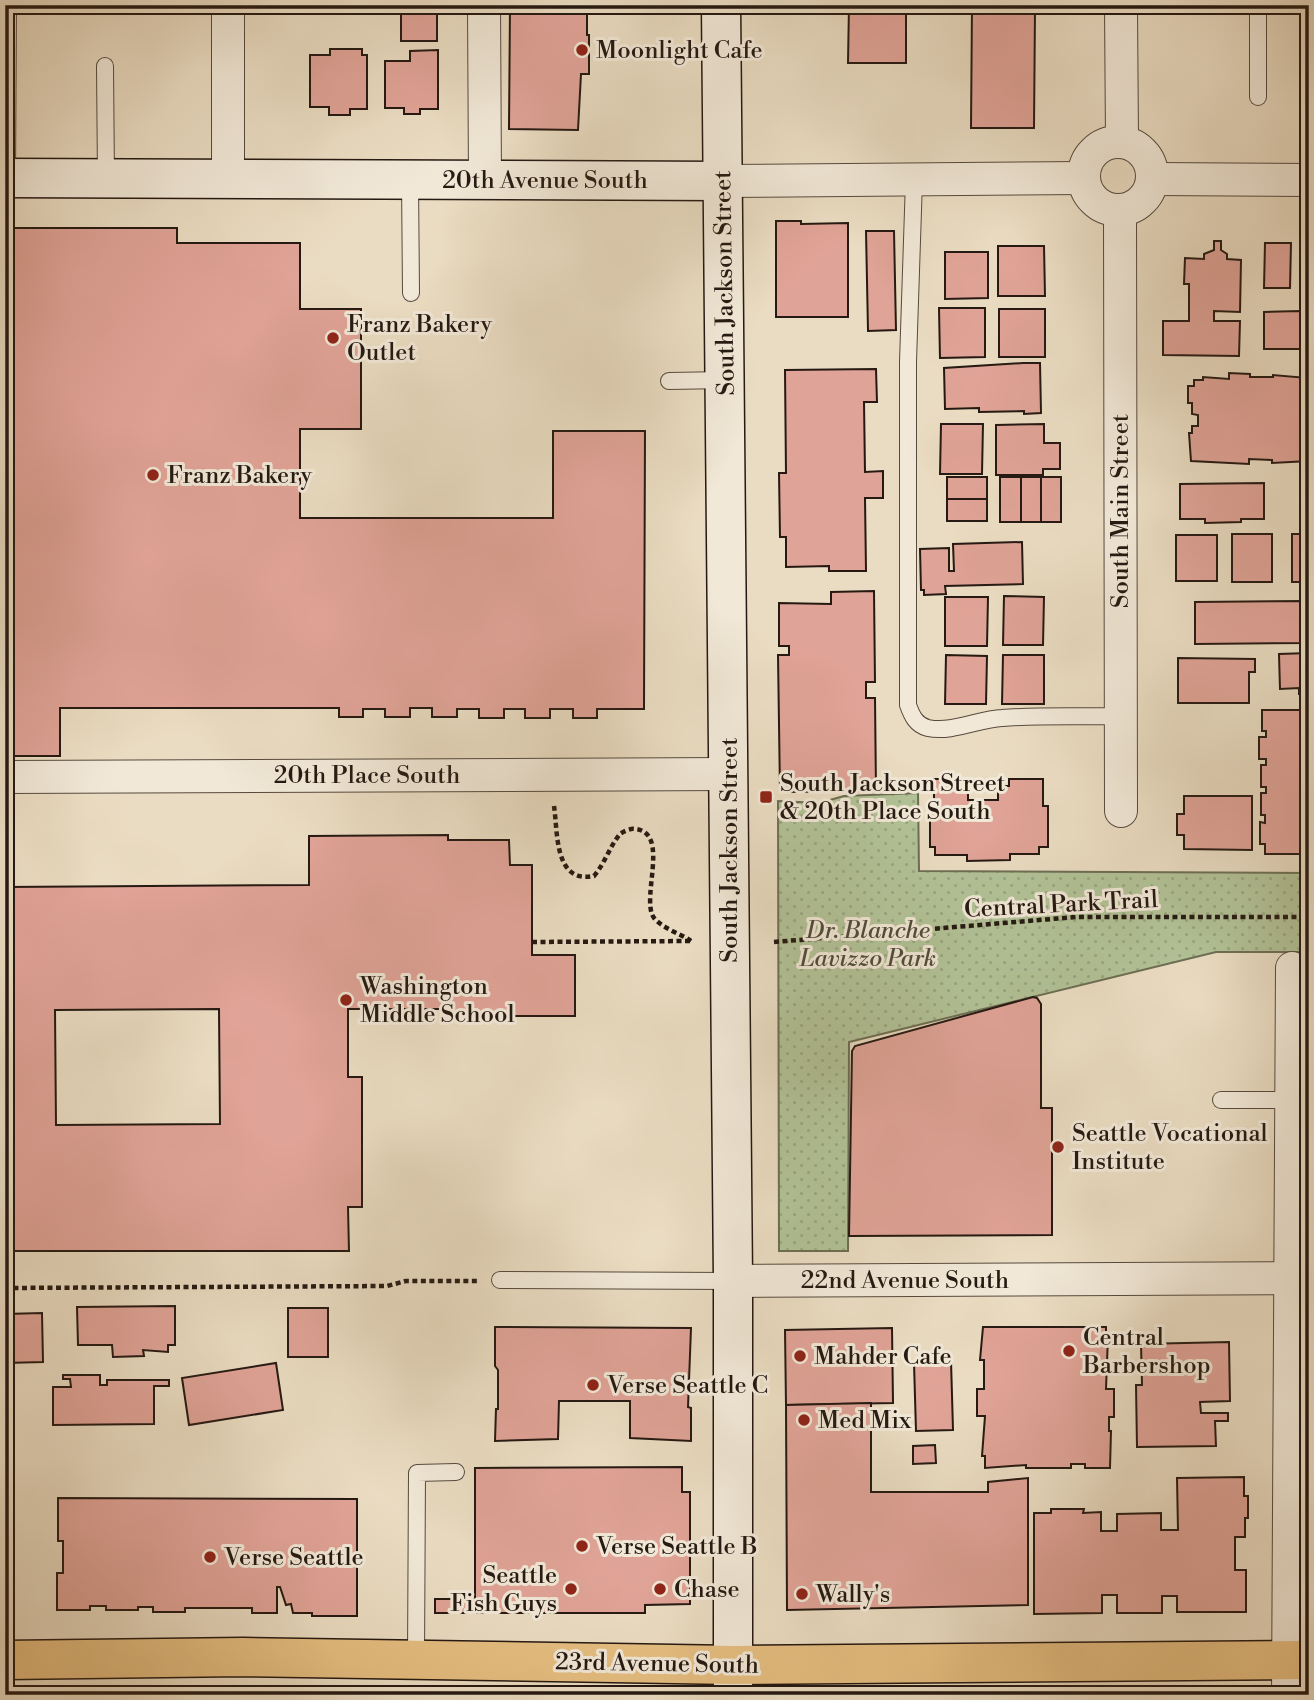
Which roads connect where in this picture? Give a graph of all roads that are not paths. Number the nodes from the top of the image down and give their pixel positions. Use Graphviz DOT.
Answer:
graph roads {
  1 [pos="8,5"];
  2 [pos="228,5"];
  3 [pos="484,5"];
  4 [pos="721,5"];
  5 [pos="1121,5"];
  6 [pos="1258,5"];
  7 [pos="105,66"];
  8 [pos="1258,97"];
  9 [pos="1122,142"];
  10 [pos="6,178"];
  11 [pos="1084,178"];
  12 [pos="106,179"];
  13 [pos="1152,179"];
  14 [pos="228,180"];
  15 [pos="410,180"];
  16 [pos="485,180"];
  17 [pos="914,180"];
  18 [pos="1309,180"];
  19 [pos="722,181"];
  20 [pos="1120,210"];
  21 [pos="411,293"];
  22 [pos="725,380"];
  23 [pos="669,381"];
  24 [pos="1121,716"];
  25 [pos="729,774"];
  26 [pos="5,777"];
  27 [pos="1121,811"];
  28 [pos="1292,968"];
  29 [pos="1221,1100"];
  30 [pos="1291,1100"];
  31 [pos="1299,1278"];
  32 [pos="500,1280"];
  33 [pos="733,1281"];
  34 [pos="456,1472"];
  35 [pos="5,1660"];
  36 [pos="416,1660"];
  37 [pos="1295,1671"];
  38 [pos="733,1680"];
  1 -- 10 [label="lane"];
  2 -- 14 [label="street"];
  3 -- 16 [label="street"];
  4 -- 19 [label="main road, South Jackson Street"];
  5 -- 9 [label="street"];
  6 -- 8 [label="lane"];
  7 -- 12 [label="lane"];
  9 -- 11 [label="street"];
  9 -- 13 [label="street"];
  10 -- 12 [label="main road, 20th Avenue South"];
  11 -- 17 [label="street, 20th Avenue South"];
  11 -- 20 [label="street"];
  12 -- 14 [label="main road, 20th Avenue South"];
  13 -- 18 [label="street"];
  13 -- 20 [label="street"];
  14 -- 15 [label="main road, 20th Avenue South"];
  15 -- 16 [label="main road, 20th Avenue South"];
  15 -- 21 [label="lane"];
  16 -- 19 [label="main road, 20th Avenue South"];
  17 -- 19 [label="street, 20th Avenue South"];
  17 -- 24 [label="lane"];
  19 -- 22 [label="main road, South Jackson Street"];
  20 -- 24 [label="street, South Main Street"];
  22 -- 23 [label="lane"];
  22 -- 25 [label="main road, South Jackson Street"];
  24 -- 27 [label="street, South Main Street"];
  25 -- 26 [label="street, 20th Place South"];
  25 -- 33 [label="main road, South Jackson Street"];
  28 -- 30 [label="street"];
  29 -- 30 [label="lane"];
  30 -- 31 [label="street"];
  31 -- 33 [label="street, 22nd Avenue South"];
  31 -- 37 [label="street"];
  32 -- 33 [label="lane, 22nd Avenue South"];
  33 -- 38 [label="main road, South Jackson Street"];
  34 -- 36 [label="lane"];
  35 -- 36 [label="main road, 23rd Avenue South"];
  36 -- 38 [label="main road, 23rd Avenue South"];
  37 -- 38 [label="main road, 23rd Avenue South"];
}
